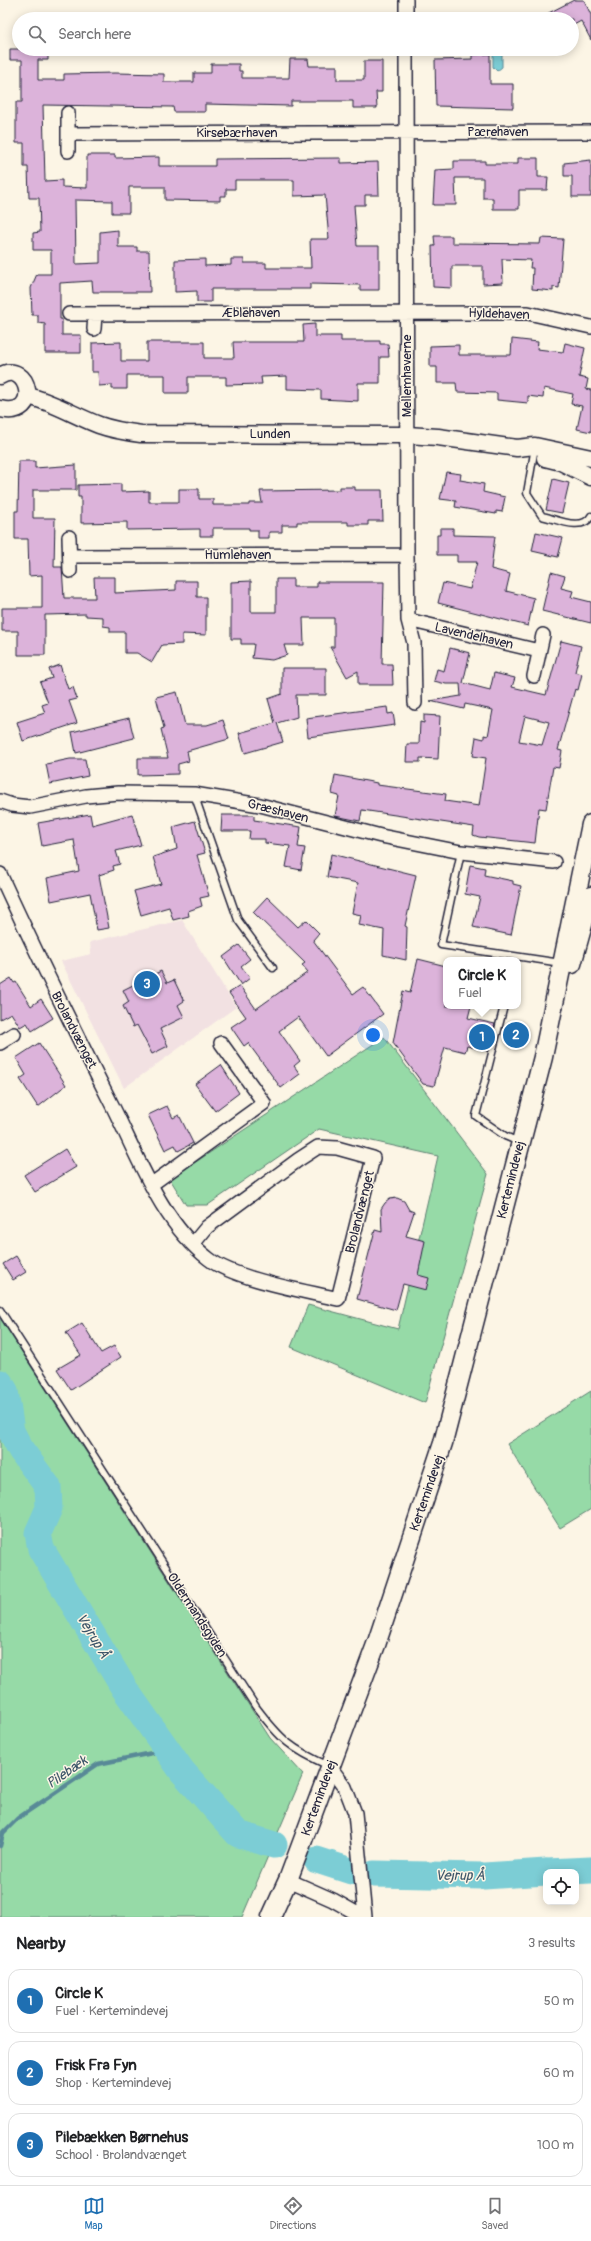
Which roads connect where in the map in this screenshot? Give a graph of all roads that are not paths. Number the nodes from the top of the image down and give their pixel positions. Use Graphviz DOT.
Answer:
graph roads {
  1 [pos="406,0"];
  2 [pos="406,12"];
  3 [pos="406,56"];
  4 [pos="68,113"];
  5 [pos="406,132"];
  6 [pos="591,132"];
  7 [pos="68,134"];
  8 [pos="68,151"];
  9 [pos="406,312"];
  10 [pos="69,314"];
  11 [pos="95,314"];
  12 [pos="591,327"];
  13 [pos="94,329"];
  14 [pos="1,371"];
  15 [pos="28,396"];
  16 [pos="0,410"];
  17 [pos="407,435"];
  18 [pos="534,451"];
  19 [pos="591,458"];
  20 [pos="591,477"];
  21 [pos="591,516"];
  22 [pos="69,537"];
  23 [pos="407,555"];
  24 [pos="70,556"];
  25 [pos="70,571"];
  26 [pos="408,620"];
  27 [pos="543,635"];
  28 [pos="539,651"];
  29 [pos="534,676"];
  30 [pos="415,702"];
  31 [pos="194,794"];
  32 [pos="0,801"];
  33 [pos="591,824"];
  34 [pos="461,852"];
  35 [pos="554,862"];
  36 [pos="0,874"];
  37 [pos="591,896"];
  38 [pos="511,957"];
  39 [pos="521,958"];
  40 [pos="561,963"];
  41 [pos="273,968"];
  42 [pos="503,1009"];
  43 [pos="14,1034"];
  44 [pos="0,1043"];
  45 [pos="221,1043"];
  46 [pos="542,1056"];
  47 [pos="520,1142"];
  48 [pos="152,1184"];
  49 [pos="193,1244"];
  50 [pos="0,1310"];
  51 [pos="330,1767"];
  52 [pos="288,1880"];
  53 [pos="271,1917"];
  54 [pos="364,1917"];
  1 -- 2 [label="street"];
  3 -- 5 [label="street, Mellemhaverne"];
  4 -- 7 [label="street"];
  5 -- 6 [label="street, Pærehaven"];
  5 -- 7 [label="street, Kirsebærhaven"];
  5 -- 9 [label="street, Mellemhaverne"];
  7 -- 8 [label="street"];
  9 -- 11 [label="street, Æblehaven"];
  9 -- 12 [label="street, Hyldehaven"];
  9 -- 17 [label="street, Mellemhaverne"];
  10 -- 11 [label="street, Æblehaven"];
  11 -- 13 [label="street"];
  14 -- 15 [label="street"];
  15 -- 16 [label="street"];
  15 -- 17 [label="street, Lunden"];
  17 -- 18 [label="street, Lunden"];
  17 -- 23 [label="street, Mellemhaverne"];
  18 -- 19 [label="street, Lunden"];
  18 -- 20 [label="street, Lunden"];
  18 -- 21 [label="lane"];
  22 -- 24 [label="street"];
  23 -- 24 [label="street, Humlehaven"];
  23 -- 26 [label="street, Mellemhaverne"];
  24 -- 25 [label="street"];
  26 -- 28 [label="street, Lavendelhaven"];
  26 -- 30 [label="street, Mellemhaverne"];
  27 -- 28 [label="street"];
  28 -- 29 [label="street"];
  31 -- 32 [label="street, Græshaven"];
  31 -- 34 [label="street, Græshaven"];
  31 -- 41 [label="lane"];
  33 -- 40 [label="main road, Kertemindevej"];
  34 -- 35 [label="street, Græshaven"];
  34 -- 38 [label="lane"];
  36 -- 48 [label="street, Brolandvænget"];
  37 -- 46 [label="main road, Kertemindevej"];
  39 -- 40 [label="lane"];
  40 -- 46 [label="main road, Kertemindevej"];
  42 -- 47 [label="lane"];
  43 -- 44 [label="street"];
  45 -- 48 [label="street"];
  46 -- 47 [label="main road, Kertemindevej"];
  47 -- 51 [label="main road, Kertemindevej"];
  48 -- 49 [label="street, Brolandvænget"];
  49 -- 49 [label="street, Brolandvænget"];
  50 -- 51 [label="lane, Oldermandsgyden"];
  51 -- 52 [label="main road, Kertemindevej"];
  51 -- 54 [label="street, Oldermandsgyden"];
  52 -- 53 [label="main road, Kertemindevej"];
  52 -- 54 [label="street, Oldermandsgyden"];
}
